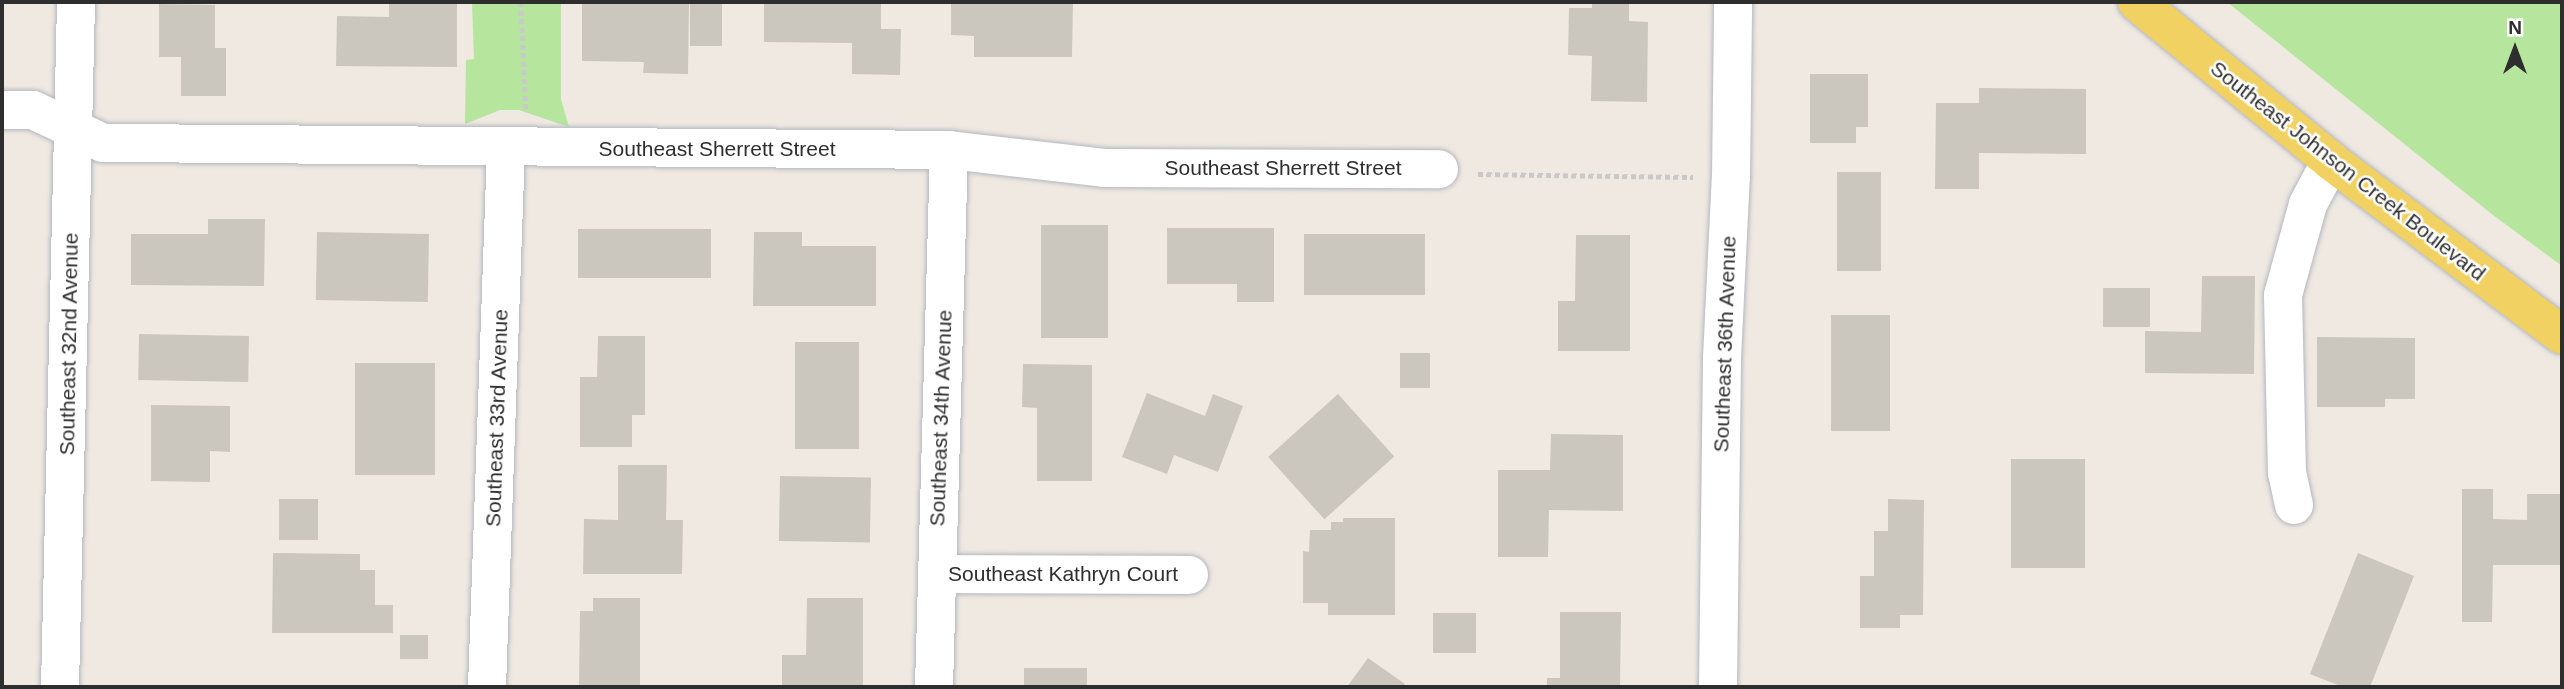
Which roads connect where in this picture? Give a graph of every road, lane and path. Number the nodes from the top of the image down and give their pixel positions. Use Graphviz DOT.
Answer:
graph roads {
  1 [pos="76,2"];
  2 [pos="521,2"];
  3 [pos="1733,2"];
  4 [pos="2137,2"];
  5 [pos="2,110"];
  6 [pos="73,126"];
  7 [pos="517,148"];
  8 [pos="949,150"];
  9 [pos="2331,161"];
  10 [pos="1439,169"];
  11 [pos="1731,177"];
  12 [pos="2562,335"];
  13 [pos="2294,505"];
  14 [pos="937,574"];
  15 [pos="1189,575"];
  16 [pos="60,687"];
  17 [pos="487,687"];
  18 [pos="934,687"];
  19 [pos="1718,687"];
  1 -- 6 [label="street, Southeast 32nd Avenue"];
  2 -- 7 [label="path"];
  3 -- 11 [label="street, Southeast 36th Avenue"];
  4 -- 9 [label="main road, Southeast Johnson Creek Boulevard"];
  5 -- 6 [label="street, Southeast Sherrett Street"];
  6 -- 7 [label="street, Southeast Sherrett Street"];
  6 -- 16 [label="street, Southeast 32nd Avenue"];
  7 -- 8 [label="street, Southeast Sherrett Street"];
  7 -- 17 [label="street, Southeast 33rd Avenue"];
  8 -- 10 [label="street, Southeast Sherrett Street"];
  8 -- 14 [label="street, Southeast 34th Avenue"];
  9 -- 12 [label="main road, Southeast Johnson Creek Boulevard"];
  9 -- 13 [label="street"];
  10 -- 11 [label="path"];
  11 -- 19 [label="street, Southeast 36th Avenue"];
  14 -- 15 [label="street, Southeast Kathryn Court"];
  14 -- 18 [label="street, Southeast 34th Avenue"];
}
